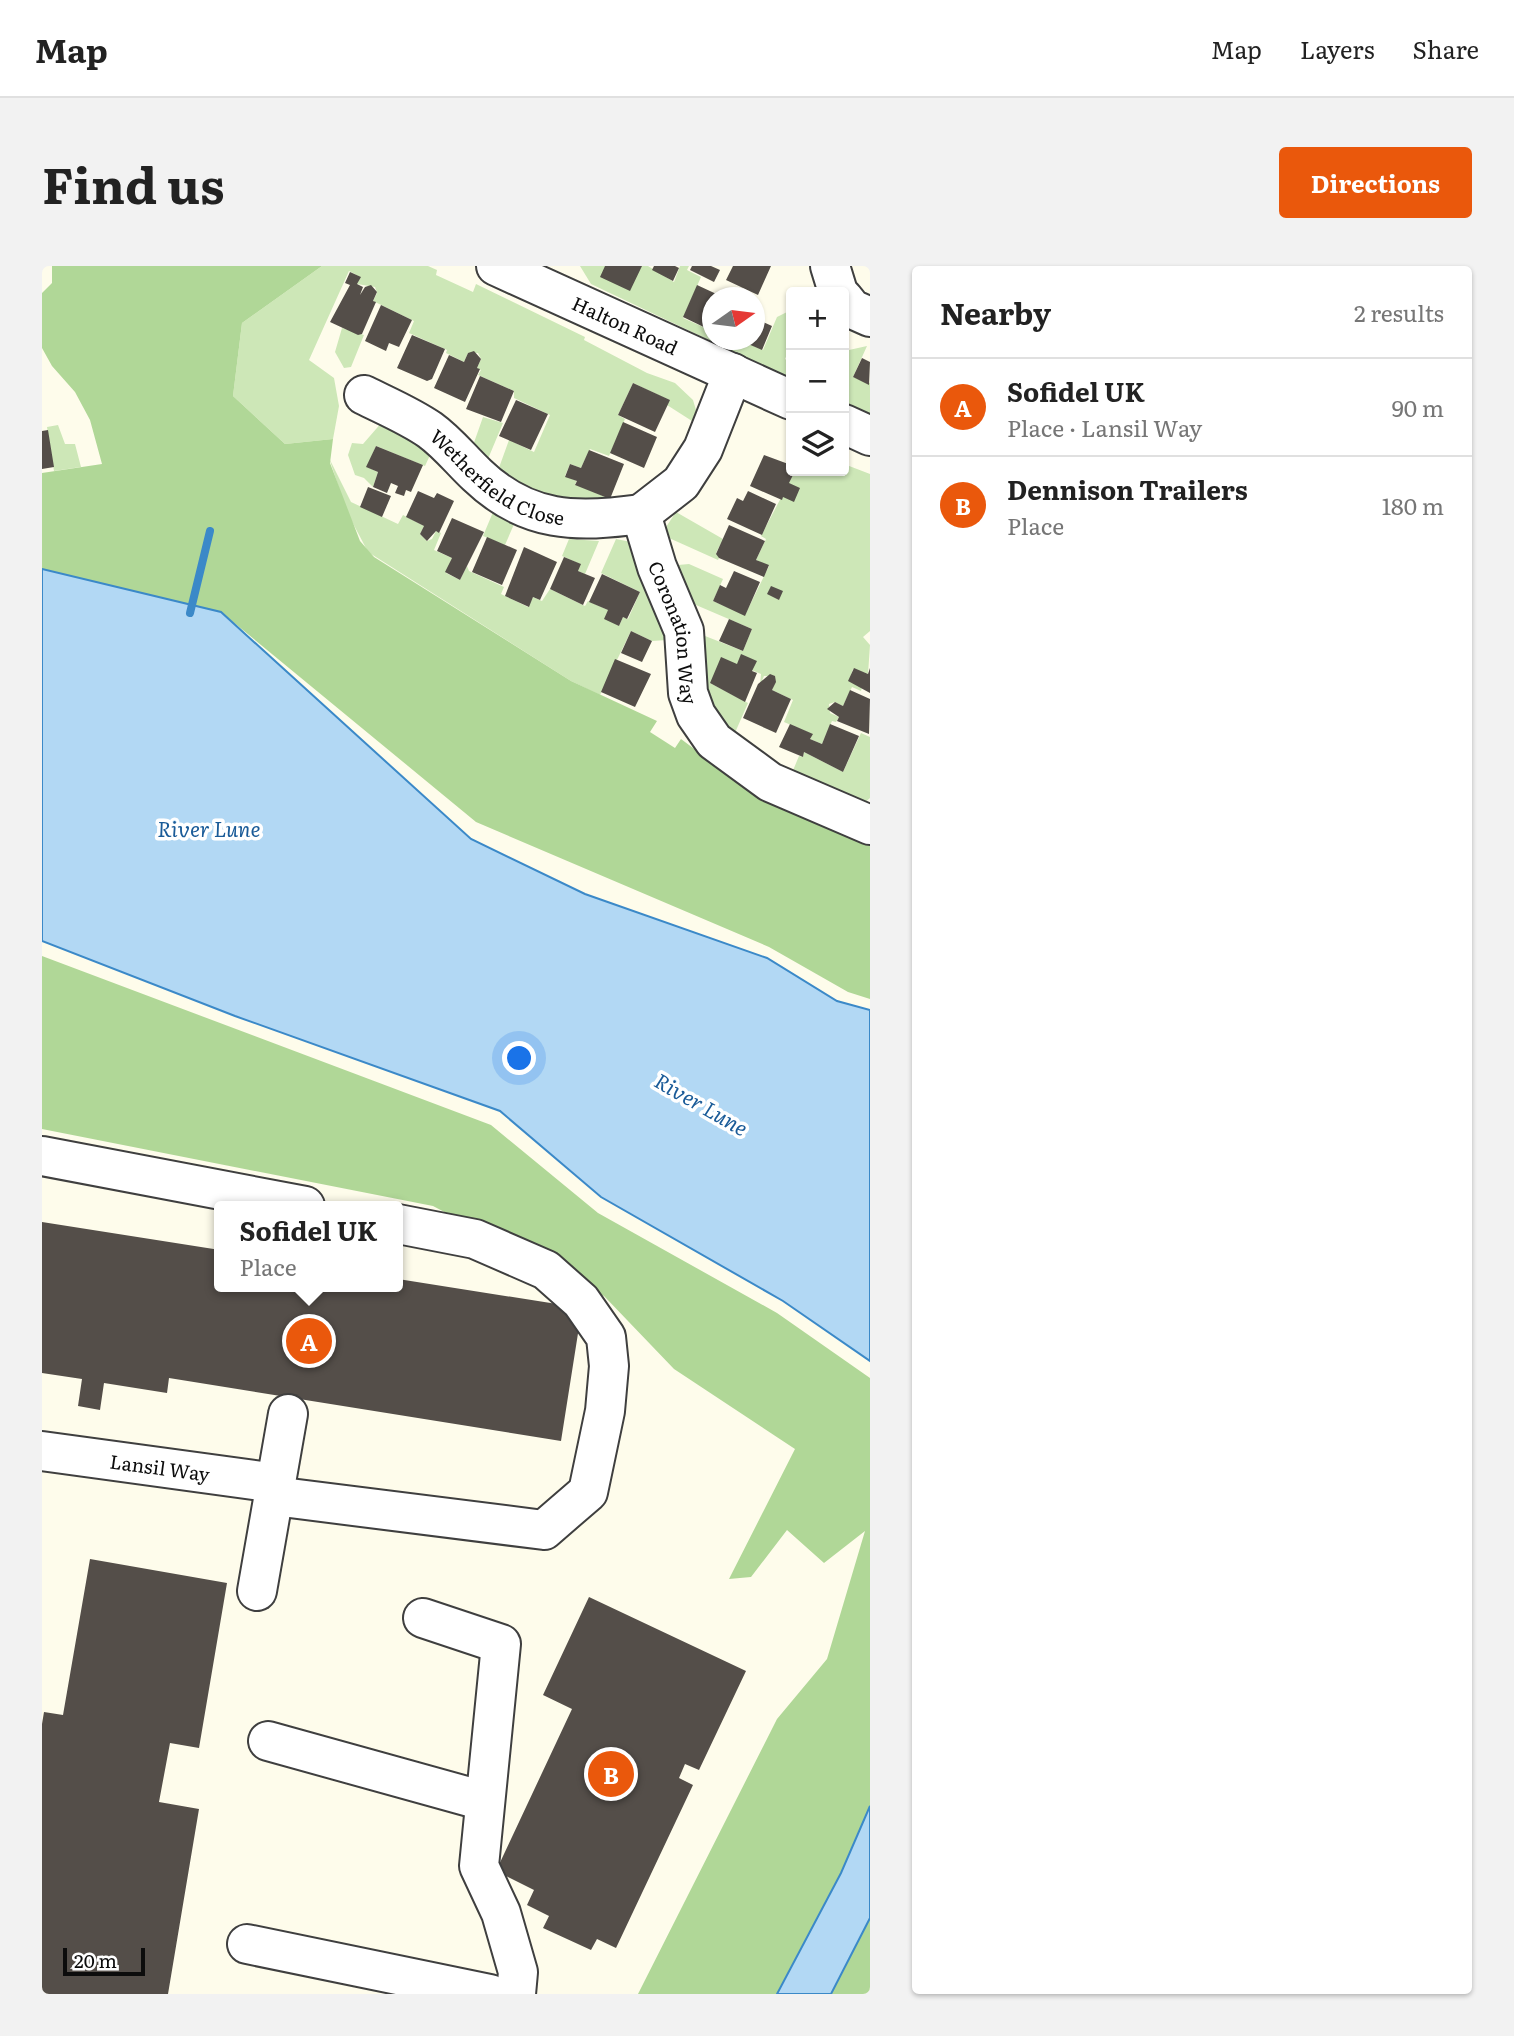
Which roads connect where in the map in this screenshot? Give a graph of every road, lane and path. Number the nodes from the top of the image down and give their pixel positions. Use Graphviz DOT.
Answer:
graph roads {
  1 [pos="496,266"];
  2 [pos="830,266"];
  3 [pos="549,277"];
  4 [pos="836,287"];
  5 [pos="849,305"];
  6 [pos="870,317"];
  7 [pos="733,373"];
  8 [pos="364,395"];
  9 [pos="786,398"];
  10 [pos="849,426"];
  11 [pos="870,436"];
  12 [pos="641,514"];
  13 [pos="869,821"];
  14 [pos="42,1156"];
  15 [pos="279,1201"];
  16 [pos="403,1225"];
  17 [pos="288,1414"];
  18 [pos="42,1451"];
  19 [pos="275,1490"];
  20 [pos="257,1591"];
  21 [pos="423,1618"];
  22 [pos="268,1741"];
  23 [pos="484,1801"];
  24 [pos="247,1944"];
  25 [pos="490,1994"];
  26 [pos="516,1994"];
  1 -- 3 [label="street, Halton Road"];
  2 -- 4 [label="street"];
  3 -- 7 [label="street, Halton Road"];
  5 -- 6 [label="street"];
  7 -- 9 [label="street, Halton Road"];
  7 -- 12 [label="street"];
  8 -- 12 [label="street, Wetherfield Close"];
  10 -- 11 [label="street"];
  12 -- 13 [label="street, Coronation Way"];
  14 -- 15 [label="street"];
  16 -- 19 [label="street, Lansil Way"];
  17 -- 19 [label="street"];
  18 -- 19 [label="street, Lansil Way"];
  19 -- 20 [label="street"];
  21 -- 23 [label="street"];
  22 -- 23 [label="street"];
  23 -- 26 [label="street"];
  24 -- 25 [label="street"];
}
